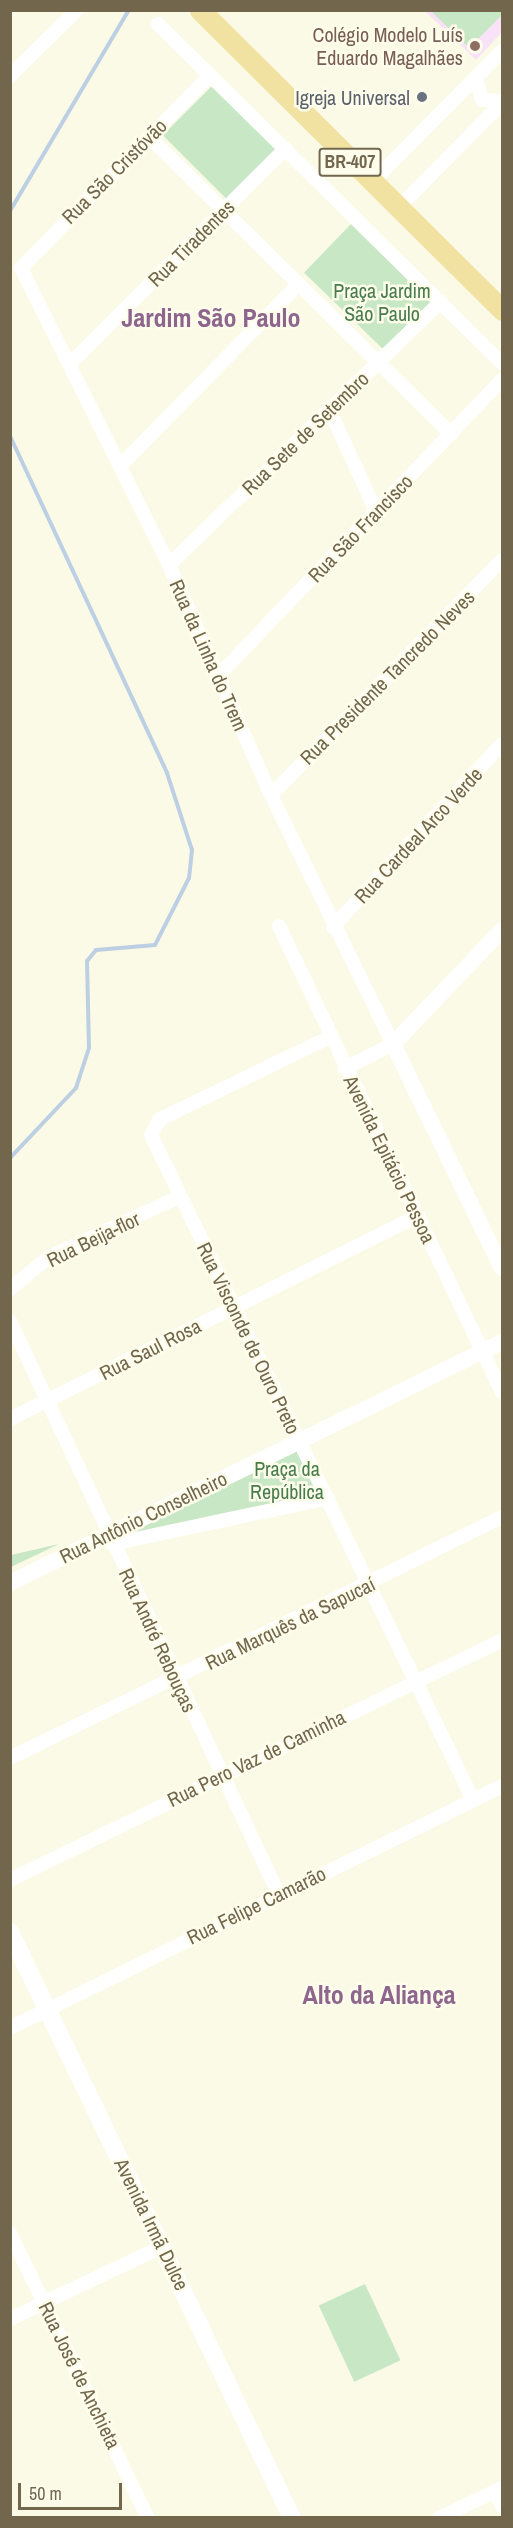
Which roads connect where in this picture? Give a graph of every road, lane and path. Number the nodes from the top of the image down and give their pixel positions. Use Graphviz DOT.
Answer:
graph roads {
  1 [pos="77,10"];
  2 [pos="201,10"];
  3 [pos="158,24"];
  4 [pos="502,51"];
  5 [pos="210,75"];
  6 [pos="10,76"];
  7 [pos="476,78"];
  8 [pos="502,102"];
  9 [pos="149,137"];
  10 [pos="286,148"];
  11 [pos="371,183"];
  12 [pos="397,209"];
  13 [pos="223,211"];
  14 [pos="21,268"];
  15 [pos="299,284"];
  16 [pos="441,301"];
  17 [pos="502,310"];
  18 [pos="379,361"];
  19 [pos="502,363"];
  20 [pos="70,364"];
  21 [pos="502,380"];
  22 [pos="329,409"];
  23 [pos="451,434"];
  24 [pos="120,466"];
  25 [pos="376,511"];
  26 [pos="502,560"];
  27 [pos="169,565"];
  28 [pos="218,676"];
  29 [pos="502,744"];
  30 [pos="271,795"];
  31 [pos="279,926"];
  32 [pos="333,927"];
  33 [pos="502,930"];
  34 [pos="330,1037"];
  35 [pos="393,1044"];
  36 [pos="345,1068"];
  37 [pos="179,1197"];
  38 [pos="418,1216"];
  39 [pos="502,1268"];
  40 [pos="10,1289"];
  41 [pos="234,1306"];
  42 [pos="10,1321"];
  43 [pos="502,1342"];
  44 [pos="484,1353"];
  45 [pos="502,1392"];
  46 [pos="45,1402"];
  47 [pos="10,1419"];
  48 [pos="300,1440"];
  49 [pos="328,1498"];
  50 [pos="502,1517"];
  51 [pos="110,1539"];
  52 [pos="10,1583"];
  53 [pos="368,1586"];
  54 [pos="502,1640"];
  55 [pos="177,1678"];
  56 [pos="418,1680"];
  57 [pos="10,1758"];
  58 [pos="222,1774"];
  59 [pos="502,1786"];
  60 [pos="474,1800"];
  61 [pos="10,1880"];
  62 [pos="279,1893"];
  63 [pos="10,1932"];
  64 [pos="48,2010"];
  65 [pos="10,2028"];
  66 [pos="10,2233"];
  67 [pos="163,2246"];
  68 [pos="44,2302"];
  69 [pos="10,2319"];
  70 [pos="499,2489"];
  71 [pos="502,2506"];
  72 [pos="148,2517"];
  73 [pos="292,2517"];
  74 [pos="439,2517"];
  1 -- 6 [label="street"];
  2 -- 11 [label="highway, BR-407"];
  3 -- 5 [label="street"];
  4 -- 7 [label="street"];
  5 -- 9 [label="street, Rua São Cristóvão"];
  5 -- 10 [label="street"];
  7 -- 8 [label="street"];
  7 -- 11 [label="street"];
  8 -- 12 [label="street"];
  9 -- 13 [label="street"];
  9 -- 14 [label="street, Rua São Cristóvão"];
  10 -- 13 [label="street, Rua Tiradentes"];
  10 -- 16 [label="street"];
  11 -- 12 [label="highway, BR-407"];
  12 -- 17 [label="highway, BR-407"];
  13 -- 15 [label="street"];
  13 -- 20 [label="street, Rua Tiradentes"];
  14 -- 20 [label="street, Rua da Linha do Trem"];
  15 -- 18 [label="street"];
  15 -- 24 [label="street"];
  16 -- 18 [label="street, Rua Sete de Setembro"];
  16 -- 19 [label="street"];
  18 -- 22 [label="street, Rua Sete de Setembro"];
  18 -- 23 [label="street"];
  20 -- 24 [label="street, Rua da Linha do Trem"];
  21 -- 23 [label="street, Rua São Francisco"];
  22 -- 25 [label="street"];
  22 -- 27 [label="street, Rua Sete de Setembro"];
  23 -- 25 [label="street, Rua São Francisco"];
  24 -- 27 [label="street, Rua da Linha do Trem"];
  25 -- 28 [label="street, Rua São Francisco"];
  26 -- 30 [label="street, Rua Presidente Tancredo Neves"];
  27 -- 28 [label="street, Rua da Linha do Trem"];
  28 -- 30 [label="street, Rua da Linha do Trem"];
  29 -- 32 [label="street, Rua Cardeal Arco Verde"];
  30 -- 32 [label="street, Rua da Linha do Trem"];
  31 -- 34 [label="street, Avenida Epitácio Pessoa"];
  32 -- 35 [label="street, Rua da Linha do Trem"];
  33 -- 35 [label="street"];
  34 -- 36 [label="street, Avenida Epitácio Pessoa"];
  34 -- 37 [label="street, Rua Visconde de Ouro Preto"];
  35 -- 36 [label="street"];
  35 -- 39 [label="street"];
  36 -- 38 [label="street, Avenida Epitácio Pessoa"];
  37 -- 40 [label="street, Rua Beija-flor"];
  37 -- 41 [label="street, Rua Visconde de Ouro Preto"];
  38 -- 41 [label="street, Rua Saul Rosa"];
  38 -- 44 [label="street, Avenida Epitácio Pessoa"];
  41 -- 46 [label="street, Rua Saul Rosa"];
  41 -- 48 [label="street, Rua Visconde de Ouro Preto"];
  42 -- 46 [label="street, Rua André Rebouças"];
  43 -- 44 [label="street, Rua Antônio Conselheiro"];
  44 -- 45 [label="street, Avenida Epitácio Pessoa"];
  44 -- 48 [label="street, Rua Antônio Conselheiro"];
  46 -- 47 [label="street, Rua Saul Rosa"];
  46 -- 51 [label="street, Rua André Rebouças"];
  48 -- 49 [label="street, Rua Visconde de Ouro Preto"];
  48 -- 51 [label="street, Rua Antônio Conselheiro"];
  49 -- 51 [label="street, Rua Antônio Conselheiro"];
  49 -- 53 [label="street, Rua Visconde de Ouro Preto"];
  50 -- 53 [label="street, Rua Marquês da Sapucaí"];
  51 -- 52 [label="street, Rua Antônio Conselheiro"];
  51 -- 55 [label="street, Rua André Rebouças"];
  53 -- 55 [label="street, Rua Marquês da Sapucaí"];
  53 -- 56 [label="street, Rua Visconde de Ouro Preto"];
  54 -- 56 [label="street, Rua Pero Vaz de Caminha"];
  55 -- 57 [label="street, Rua Marquês da Sapucaí"];
  55 -- 58 [label="street, Rua André Rebouças"];
  56 -- 58 [label="street, Rua Pero Vaz de Caminha"];
  56 -- 60 [label="street, Rua Visconde de Ouro Preto"];
  58 -- 61 [label="street, Rua Pero Vaz de Caminha"];
  58 -- 62 [label="street, Rua André Rebouças"];
  59 -- 60 [label="street, Rua Felipe Camarão"];
  60 -- 62 [label="street, Rua Felipe Camarão"];
  62 -- 64 [label="street, Rua Felipe Camarão"];
  63 -- 64 [label="main road, Avenida Irmã Dulce"];
  64 -- 65 [label="street, Rua Felipe Camarão"];
  64 -- 67 [label="main road, Avenida Irmã Dulce"];
  66 -- 68 [label="street, Rua José de Anchieta"];
  67 -- 68 [label="street"];
  67 -- 73 [label="main road, Avenida Irmã Dulce"];
  68 -- 69 [label="street"];
  68 -- 72 [label="street, Rua José de Anchieta"];
  70 -- 71 [label="street"];
  70 -- 74 [label="street"];
}
